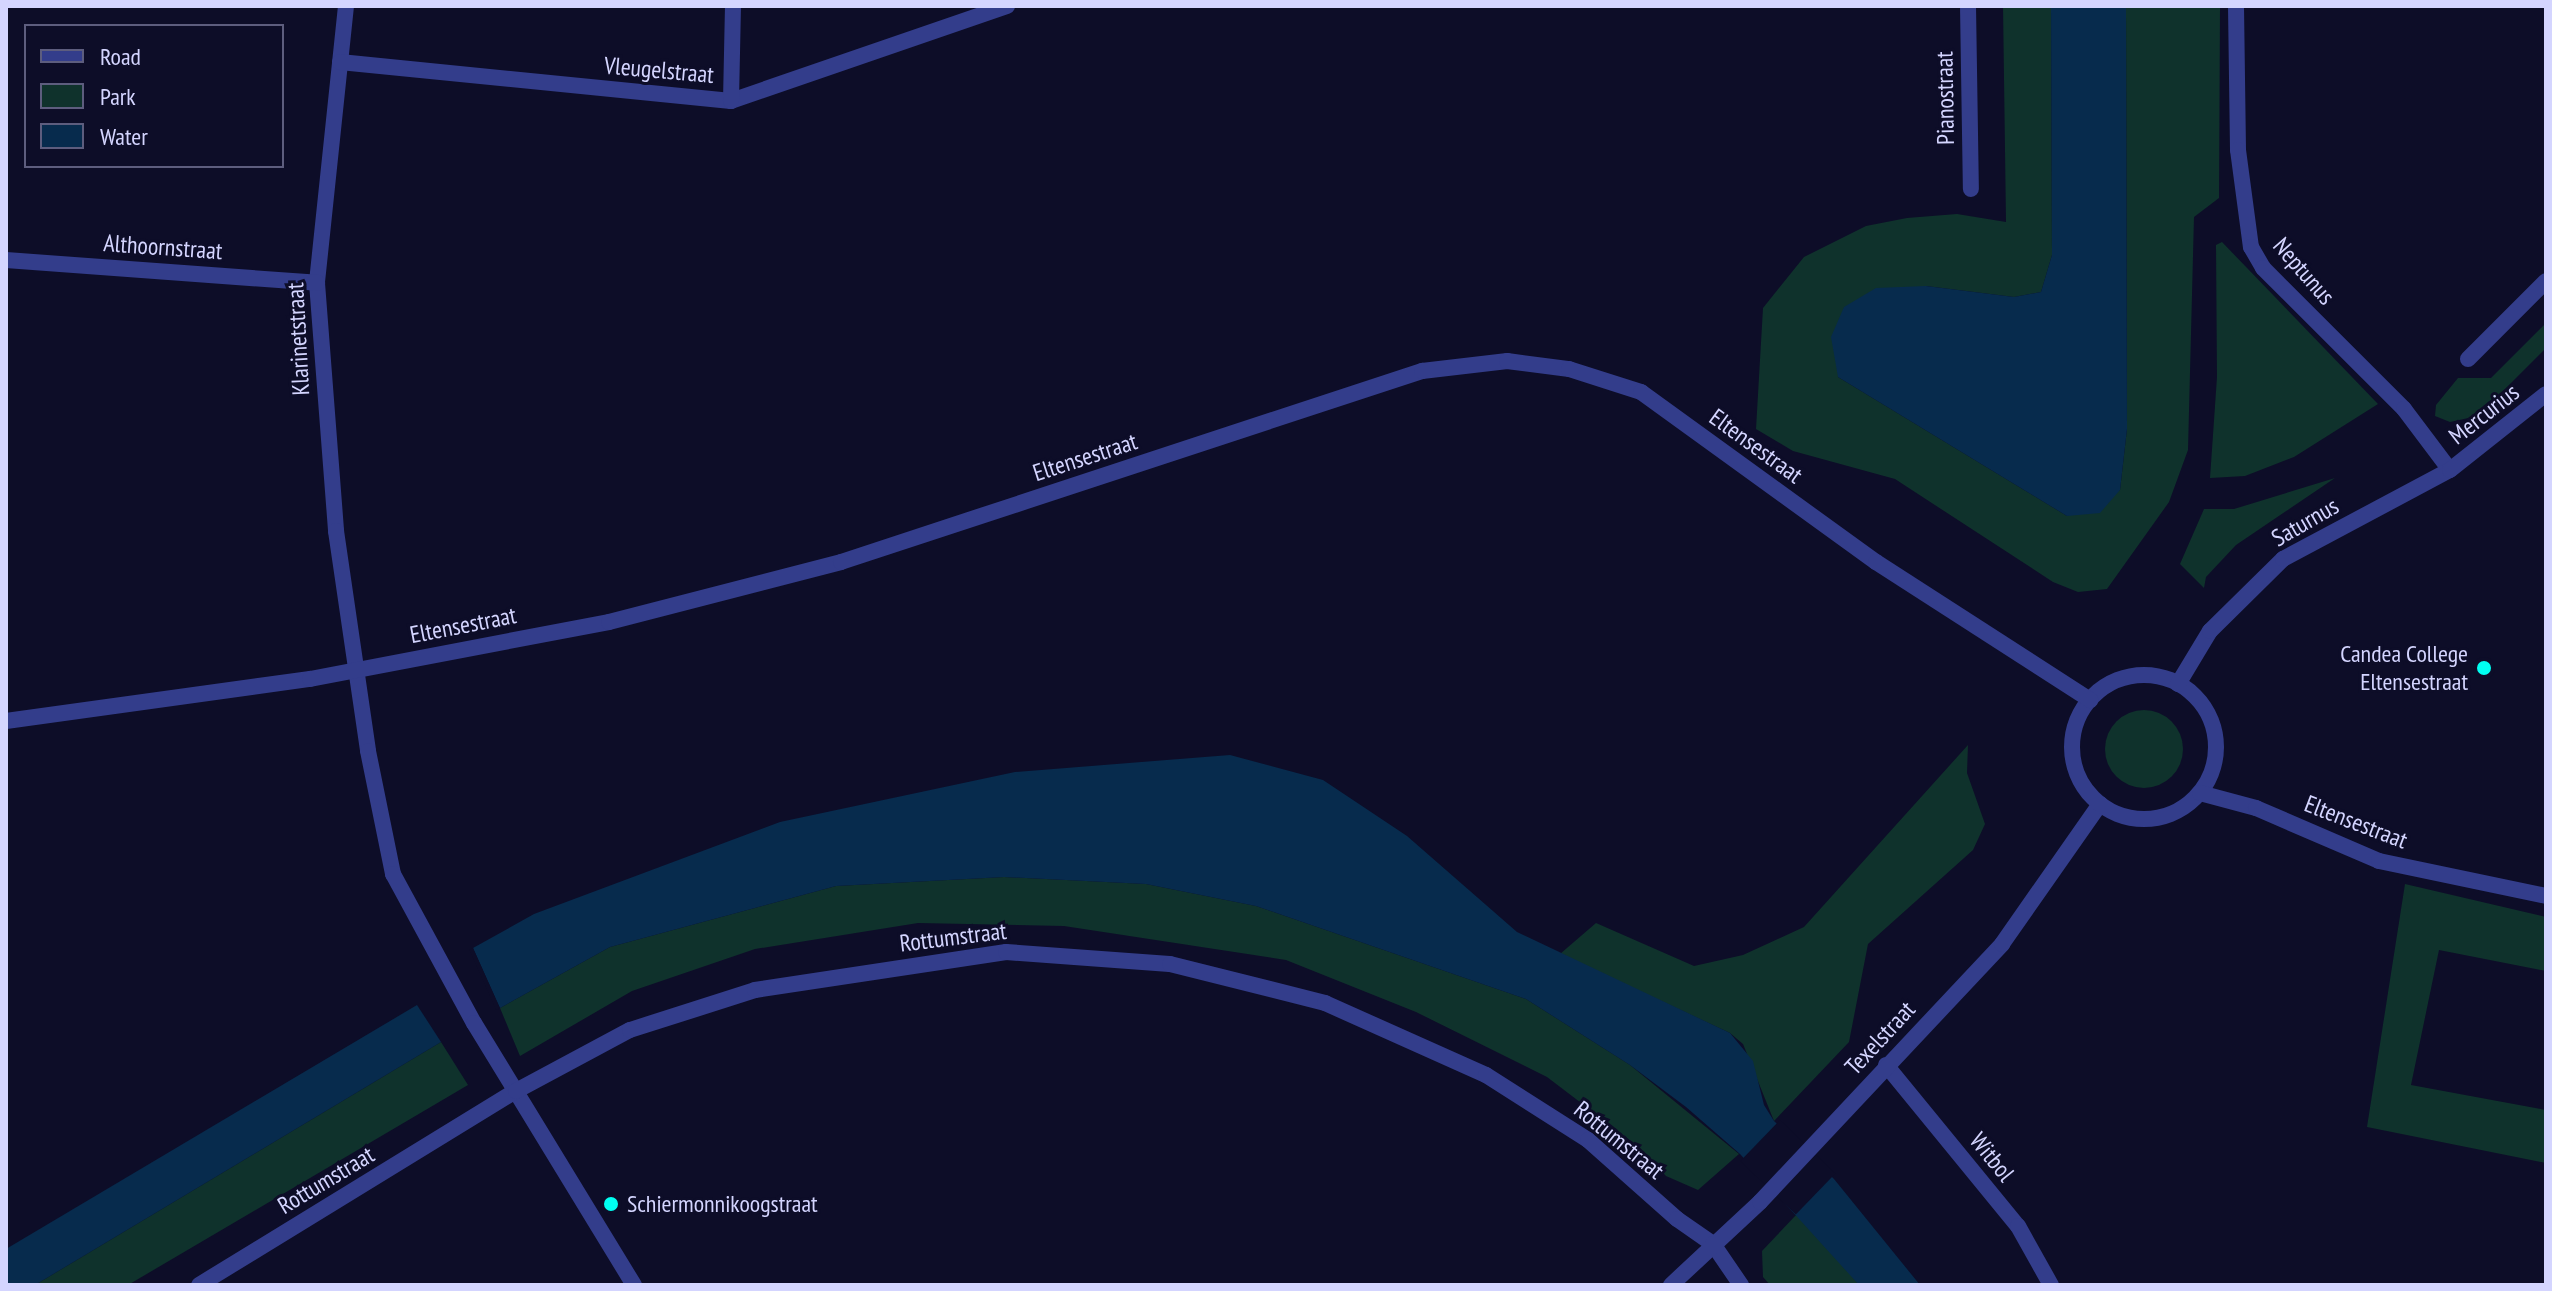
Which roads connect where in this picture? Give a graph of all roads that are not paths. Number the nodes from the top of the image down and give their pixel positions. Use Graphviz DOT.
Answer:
graph roads {
  1 [pos="346,6"];
  2 [pos="733,6"];
  3 [pos="1007,6"];
  4 [pos="1968,6"];
  5 [pos="2236,6"];
  6 [pos="340,62"];
  7 [pos="731,101"];
  8 [pos="1971,189"];
  9 [pos="6,260"];
  10 [pos="2546,281"];
  11 [pos="317,283"];
  12 [pos="2468,359"];
  13 [pos="2546,394"];
  14 [pos="2450,470"];
  15 [pos="356,669"];
  16 [pos="2178,684"];
  17 [pos="2090,700"];
  18 [pos="6,721"];
  19 [pos="2200,793"];
  20 [pos="2100,804"];
  21 [pos="2546,896"];
  22 [pos="1886,1065"];
  23 [pos="516,1091"];
  24 [pos="1713,1244"];
  25 [pos="199,1285"];
  26 [pos="634,1285"];
  27 [pos="1671,1285"];
  28 [pos="1741,1285"];
  29 [pos="2051,1285"];
  1 -- 6 [label="street, Klarinetstraat"];
  2 -- 7 [label="street"];
  3 -- 7 [label="street, Vleugelstraat"];
  4 -- 8 [label="street, Pianostraat"];
  5 -- 14 [label="street, Neptunus"];
  6 -- 7 [label="street, Vleugelstraat"];
  6 -- 11 [label="street, Klarinetstraat"];
  9 -- 11 [label="street, Althoornstraat"];
  10 -- 12 [label="street"];
  11 -- 15 [label="street, Klarinetstraat"];
  13 -- 14 [label="street, Mercurius"];
  14 -- 16 [label="street, Saturnus"];
  15 -- 17 [label="street, Eltensestraat"];
  15 -- 18 [label="street, Eltensestraat"];
  15 -- 23 [label="street"];
  16 -- 17 [label="street"];
  16 -- 19 [label="street"];
  17 -- 20 [label="street"];
  19 -- 20 [label="street"];
  19 -- 21 [label="street, Eltensestraat"];
  20 -- 22 [label="street, Texelstraat"];
  22 -- 24 [label="street, Texelstraat"];
  22 -- 29 [label="street, Witbol"];
  23 -- 24 [label="street, Rottumstraat"];
  23 -- 25 [label="street, Rottumstraat"];
  23 -- 26 [label="street"];
  24 -- 27 [label="street, Texelstraat"];
  24 -- 28 [label="street"];
}
